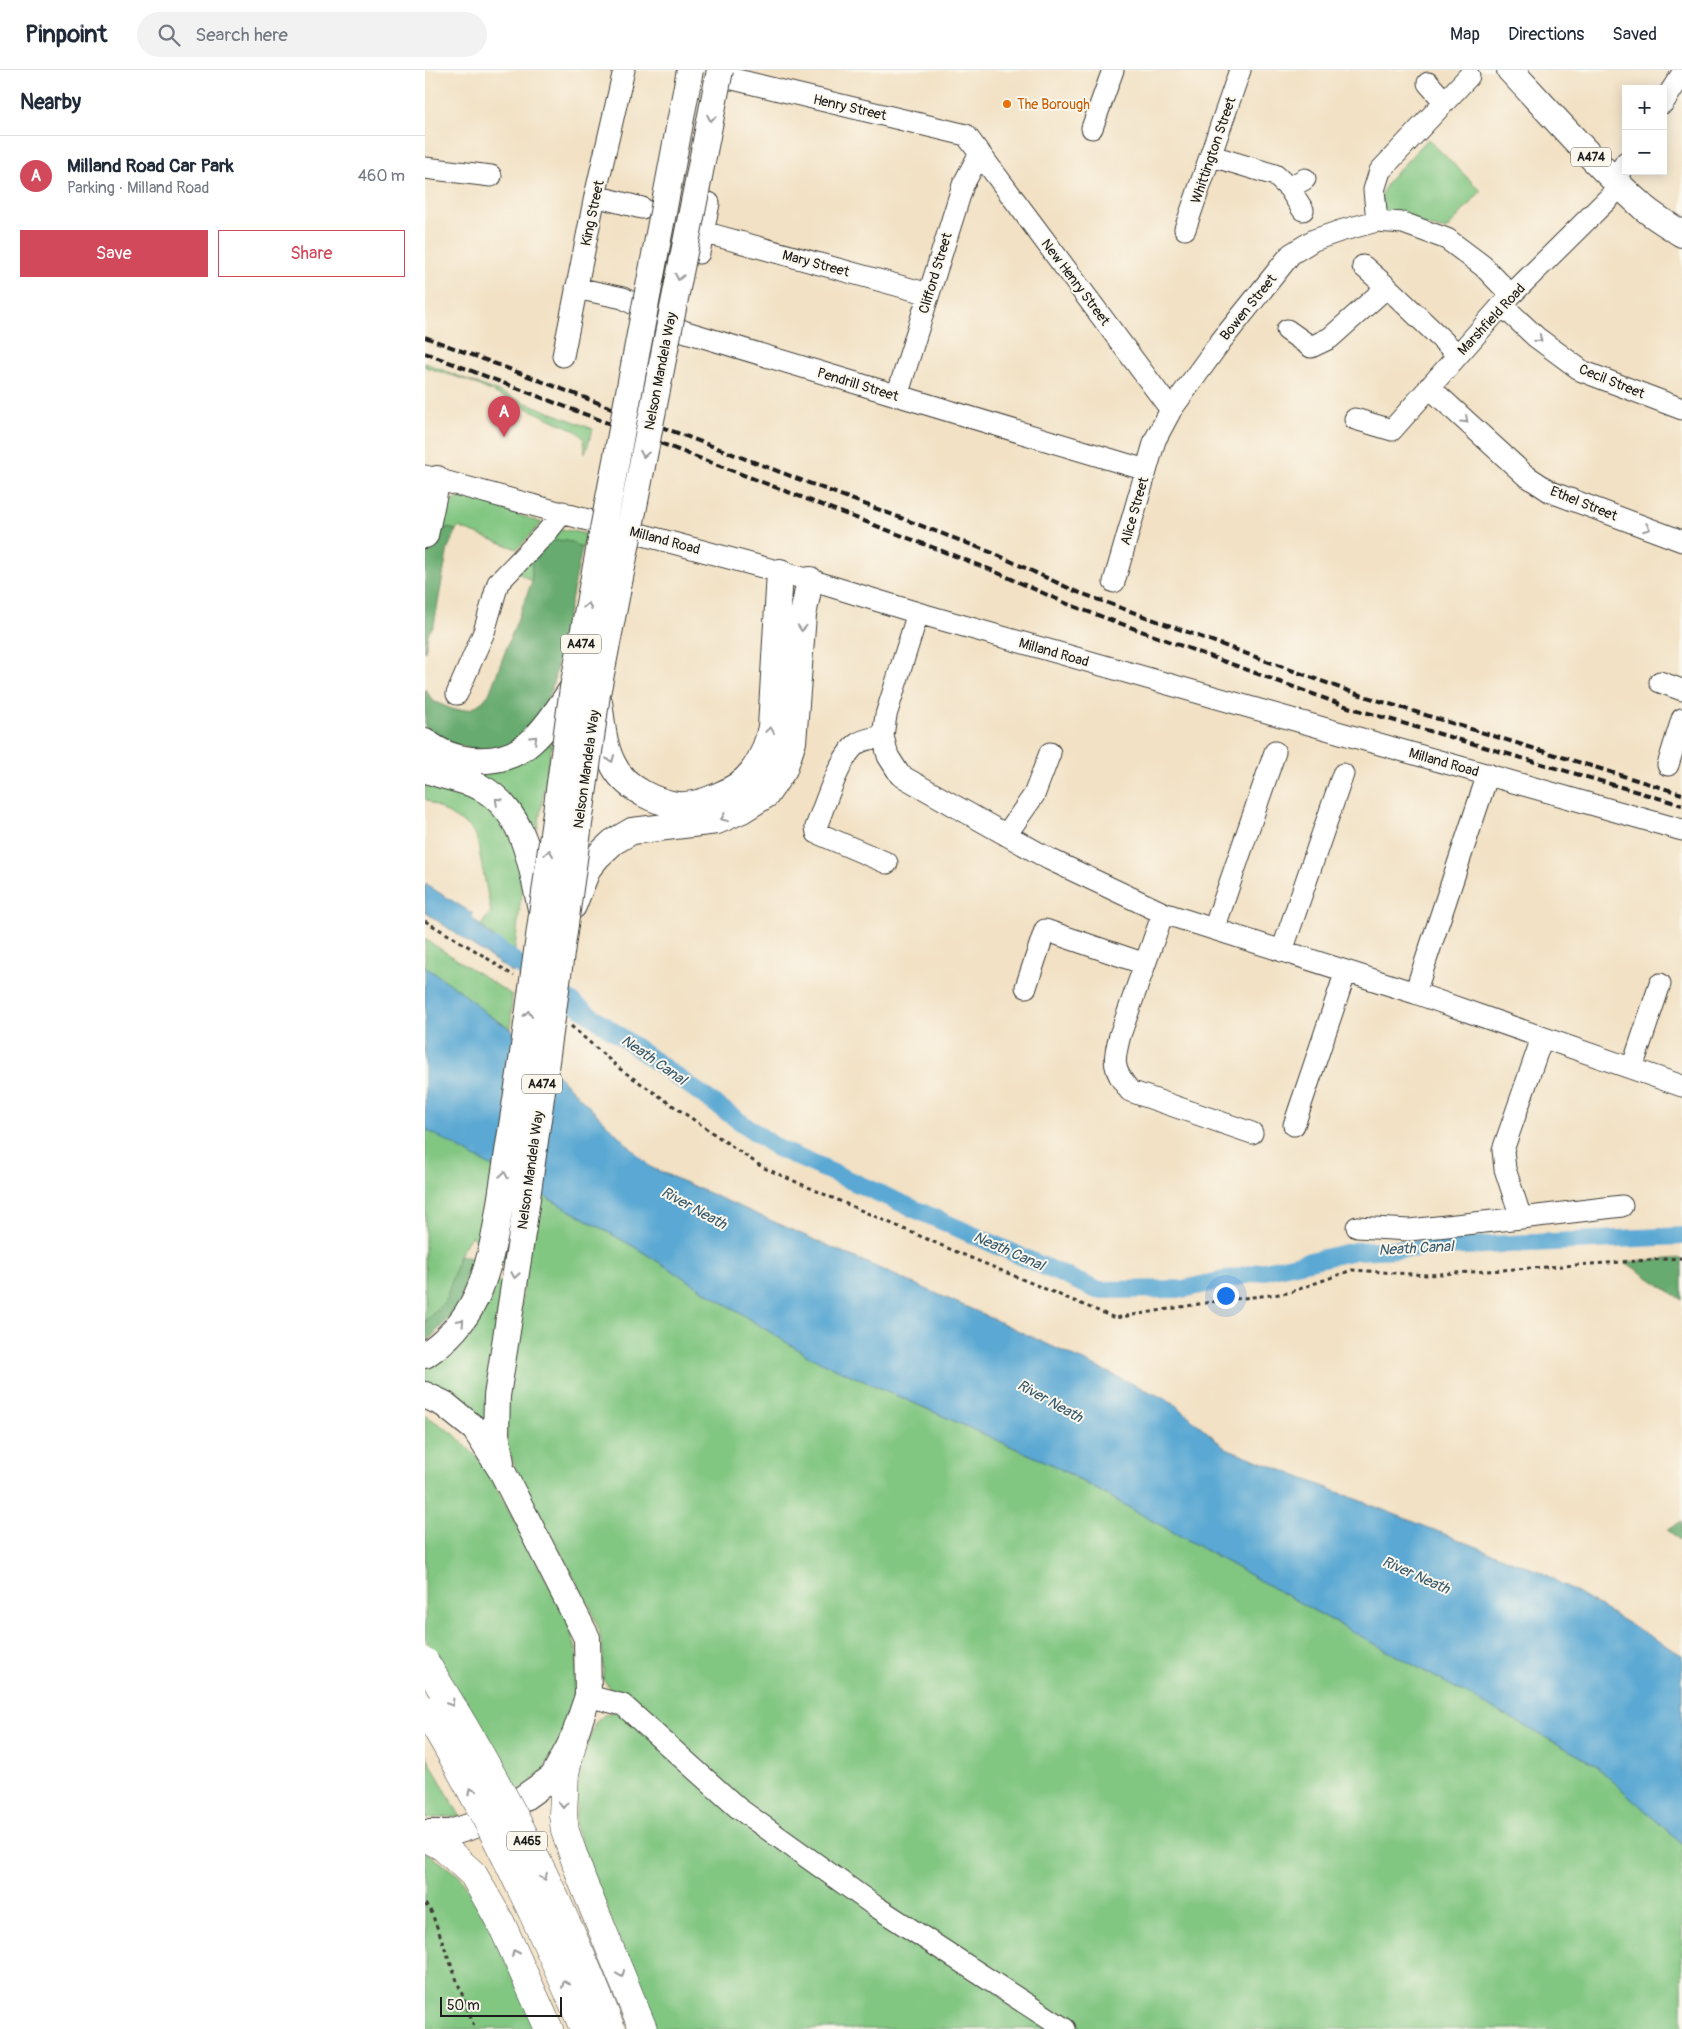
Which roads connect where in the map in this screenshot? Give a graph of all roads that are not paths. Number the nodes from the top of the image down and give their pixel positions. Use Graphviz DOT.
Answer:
graph roads {
  1 [pos="625,70"];
  2 [pos="690,70"];
  3 [pos="1113,70"];
  4 [pos="1510,70"];
  5 [pos="1238,71"];
  6 [pos="727,75"];
  7 [pos="1469,76"];
  8 [pos="1676,79"];
  9 [pos="1428,83"];
  10 [pos="1667,96"];
  11 [pos="1445,101"];
  12 [pos="1092,128"];
  13 [pos="966,135"];
  14 [pos="980,153"];
  15 [pos="1212,156"];
  16 [pos="425,168"];
  17 [pos="491,176"];
  18 [pos="1621,176"];
  19 [pos="595,196"];
  20 [pos="709,202"];
  21 [pos="642,208"];
  22 [pos="1303,210"];
  23 [pos="1377,220"];
  24 [pos="1185,229"];
  25 [pos="703,232"];
  26 [pos="1682,234"];
  27 [pos="699,253"];
  28 [pos="1363,266"];
  29 [pos="1387,287"];
  30 [pos="576,288"];
  31 [pos="929,294"];
  32 [pos="1507,300"];
  33 [pos="1287,330"];
  34 [pos="1458,355"];
  35 [pos="563,356"];
  36 [pos="1429,387"];
  37 [pos="897,396"];
  38 [pos="1682,409"];
  39 [pos="1171,410"];
  40 [pos="1355,420"];
  41 [pos="1155,440"];
  42 [pos="1146,470"];
  43 [pos="431,477"];
  44 [pos="563,512"];
  45 [pos="425,535"];
  46 [pos="1682,541"];
  47 [pos="780,572"];
  48 [pos="810,580"];
  49 [pos="1114,582"];
  50 [pos="918,613"];
  51 [pos="1660,682"];
  52 [pos="1682,690"];
  53 [pos="585,691"];
  54 [pos="457,694"];
  55 [pos="1682,719"];
  56 [pos="883,736"];
  57 [pos="425,741"];
  58 [pos="1275,752"];
  59 [pos="1049,753"];
  60 [pos="1669,765"];
  61 [pos="425,769"];
  62 [pos="1343,774"];
  63 [pos="1488,774"];
  64 [pos="759,784"];
  65 [pos="1682,830"];
  66 [pos="1007,835"];
  67 [pos="887,863"];
  68 [pos="541,909"];
  69 [pos="1163,913"];
  70 [pos="1214,929"];
  71 [pos="562,942"];
  72 [pos="1281,951"];
  73 [pos="1145,964"];
  74 [pos="1346,972"];
  75 [pos="1660,984"];
  76 [pos="1026,987"];
  77 [pos="1415,993"];
  78 [pos="1542,1038"];
  79 [pos="1631,1068"];
  80 [pos="1682,1086"];
  81 [pos="1294,1124"];
  82 [pos="1252,1133"];
  83 [pos="1622,1206"];
  84 [pos="1521,1218"];
  85 [pos="1357,1227"];
  86 [pos="425,1355"];
  87 [pos="425,1395"];
  88 [pos="503,1473"];
  89 [pos="425,1662"];
  90 [pos="589,1696"];
  91 [pos="425,1710"];
  92 [pos="573,1740"];
  93 [pos="425,1833"];
  94 [pos="425,1837"];
  95 [pos="549,2029"];
  96 [pos="584,2029"];
  97 [pos="611,2029"];
  98 [pos="643,2029"];
  99 [pos="1065,2029"];
  1 -- 19 [label="street, King Street"];
  53 -- 2 [label="main road, Nelson Mandela Way / A474, one-way, bridge"];
  3 -- 12 [label="street"];
  4 -- 18 [label="main road, A474"];
  5 -- 15 [label="street, Whittington Street"];
  6 -- 13 [label="street, Henry Street"];
  6 -- 53 [label="main road, Nelson Mandela Way / A474, one-way, bridge"];
  7 -- 11 [label="street"];
  8 -- 10 [label="street"];
  9 -- 11 [label="street"];
  11 -- 23 [label="street"];
  13 -- 14 [label="street, New Henry Street"];
  14 -- 31 [label="street, Clifford Street"];
  14 -- 39 [label="street, New Henry Street"];
  15 -- 22 [label="street"];
  15 -- 24 [label="street, Whittington Street"];
  16 -- 17 [label="street"];
  18 -- 26 [label="main road, A474"];
  18 -- 32 [label="street, Marshfield Road"];
  19 -- 21 [label="street"];
  19 -- 30 [label="street, King Street"];
  20 -- 25 [label="street"];
  23 -- 32 [label="street, Bowen Street"];
  23 -- 39 [label="street, Bowen Street"];
  25 -- 27 [label="street"];
  25 -- 31 [label="street, Mary Street"];
  28 -- 29 [label="street"];
  29 -- 33 [label="street"];
  29 -- 34 [label="street"];
  30 -- 35 [label="street, King Street"];
  30 -- 37 [label="street, Pendrill Street"];
  31 -- 37 [label="street, Clifford Street"];
  32 -- 34 [label="street, Marshfield Road"];
  32 -- 38 [label="street, Cecil Street, one-way"];
  34 -- 36 [label="street, Marshfield Road"];
  36 -- 40 [label="street, Marshfield Road"];
  36 -- 46 [label="street, Ethel Street, one-way"];
  37 -- 42 [label="street, Pendrill Street"];
  39 -- 41 [label="street, Bowen Street"];
  41 -- 42 [label="street, Alice Street"];
  42 -- 49 [label="street, Alice Street"];
  43 -- 44 [label="street, Milland Road"];
  43 -- 45 [label="main road"];
  44 -- 47 [label="street, Milland Road"];
  44 -- 54 [label="street"];
  47 -- 48 [label="street, Milland Road"];
  64 -- 47 [label="main road, one-way"];
  48 -- 50 [label="street, Milland Road"];
  48 -- 64 [label="main road, one-way"];
  50 -- 56 [label="street"];
  50 -- 63 [label="street, Milland Road"];
  51 -- 52 [label="street"];
  57 -- 53 [label="main road, one-way"];
  53 -- 64 [label="main road, one-way, bridge"];
  68 -- 53 [label="main road, Nelson Mandela Way / A474, one-way, bridge"];
  53 -- 71 [label="main road, Nelson Mandela Way / A474, bridge"];
  55 -- 60 [label="street"];
  56 -- 66 [label="street"];
  56 -- 67 [label="street"];
  58 -- 70 [label="street"];
  59 -- 66 [label="street"];
  68 -- 61 [label="main road, one-way"];
  62 -- 72 [label="street"];
  63 -- 65 [label="street, Milland Road"];
  63 -- 77 [label="street"];
  64 -- 71 [label="main road, one-way, bridge"];
  66 -- 69 [label="street"];
  86 -- 68 [label="main road, Nelson Mandela Way / A474, one-way, bridge"];
  69 -- 70 [label="street"];
  69 -- 73 [label="street"];
  70 -- 72 [label="street"];
  71 -- 88 [label="main road, Nelson Mandela Way / A474, one-way, bridge"];
  72 -- 74 [label="street"];
  73 -- 76 [label="street"];
  73 -- 82 [label="street"];
  74 -- 77 [label="street"];
  74 -- 81 [label="street"];
  75 -- 79 [label="street"];
  77 -- 78 [label="street"];
  78 -- 79 [label="street"];
  78 -- 84 [label="street"];
  79 -- 80 [label="street"];
  83 -- 84 [label="street"];
  84 -- 85 [label="street"];
  87 -- 88 [label="main road"];
  88 -- 90 [label="main road"];
  89 -- 97 [label="highway, A465, one-way, bridge"];
  90 -- 92 [label="main road"];
  90 -- 99 [label="street"];
  96 -- 91 [label="highway, A465, one-way, bridge"];
  92 -- 93 [label="main road"];
  92 -- 98 [label="highway, A465, one-way"];
  95 -- 94 [label="highway, one-way"];
}
